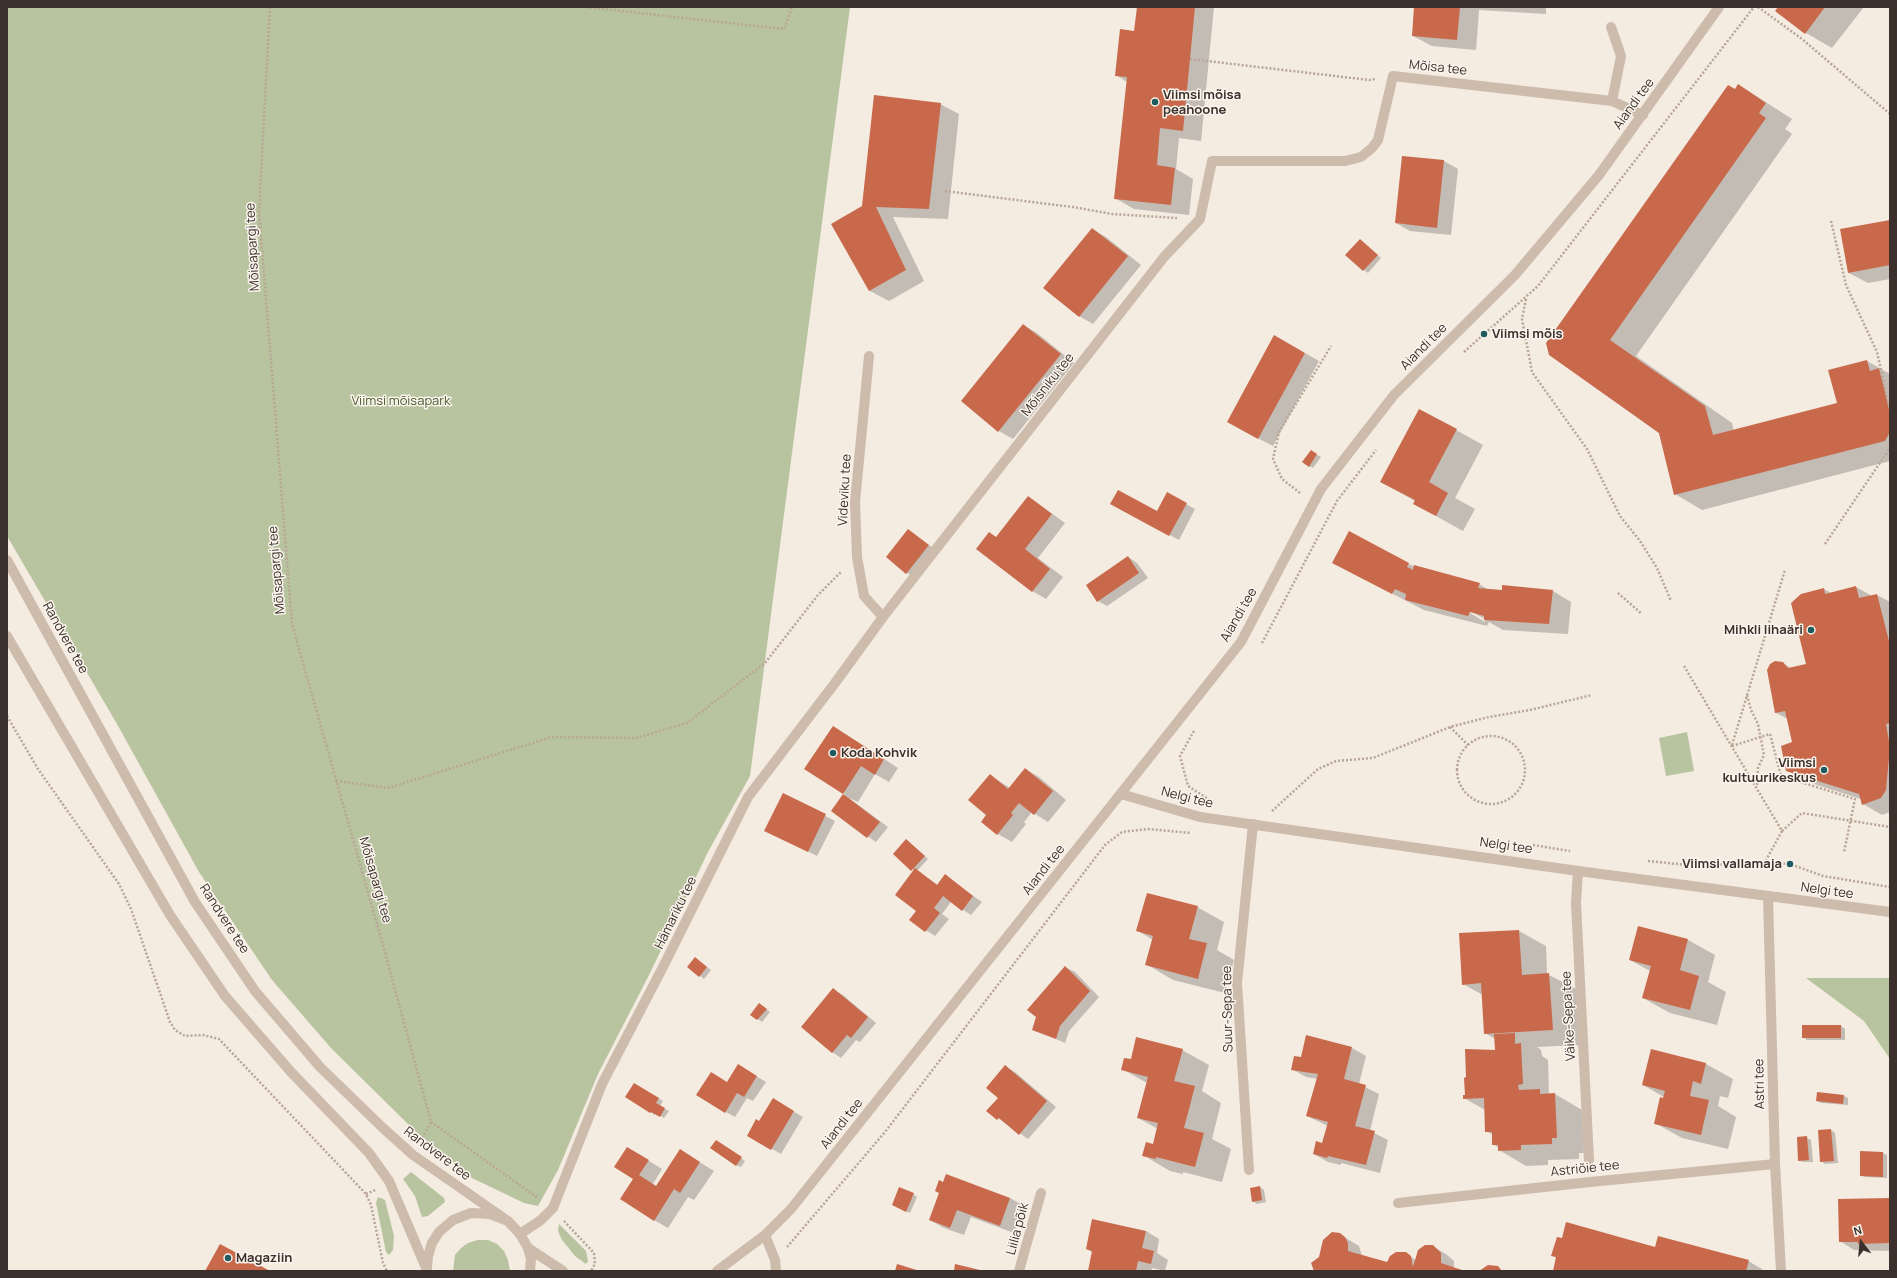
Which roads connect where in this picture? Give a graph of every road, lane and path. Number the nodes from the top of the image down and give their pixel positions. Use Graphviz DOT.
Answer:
graph roads {
  1 [pos="270,7"];
  2 [pos="586,7"];
  3 [pos="792,7"];
  4 [pos="1719,7"];
  5 [pos="1754,7"];
  6 [pos="1758,7"];
  7 [pos="1611,27"];
  8 [pos="1190,59"];
  9 [pos="1393,76"];
  10 [pos="1612,100"];
  11 [pos="1890,114"];
  12 [pos="1643,115"];
  13 [pos="945,191"];
  14 [pos="1200,219"];
  15 [pos="1831,221"];
  16 [pos="1526,298"];
  17 [pos="1331,346"];
  18 [pos="1461,355"];
  19 [pos="870,356"];
  20 [pos="1890,409"];
  21 [pos="1380,444"];
  22 [pos="1890,448"];
  23 [pos="1314,502"];
  24 [pos="1825,544"];
  25 [pos="857,557"];
  26 [pos="7,560"];
  27 [pos="1785,570"];
  28 [pos="1618,593"];
  29 [pos="1671,601"];
  30 [pos="1642,614"];
  31 [pos="883,617"];
  32 [pos="7,636"];
  33 [pos="1258,647"];
  34 [pos="1684,666"];
  35 [pos="1747,694"];
  36 [pos="1592,695"];
  37 [pos="7,716"];
  38 [pos="1196,727"];
  39 [pos="1450,727"];
  40 [pos="1761,737"];
  41 [pos="1468,745"];
  42 [pos="1732,746"];
  43 [pos="336,781"];
  44 [pos="1757,788"];
  45 [pos="1121,794"];
  46 [pos="1206,799"];
  47 [pos="1214,800"];
  48 [pos="1265,810"];
  49 [pos="1272,811"];
  50 [pos="1280,812"];
  51 [pos="1200,817"];
  52 [pos="1851,821"];
  53 [pos="1253,824"];
  54 [pos="1890,827"];
  55 [pos="1782,831"];
  56 [pos="1531,845"];
  57 [pos="1574,852"];
  58 [pos="1844,852"];
  59 [pos="1643,860"];
  60 [pos="1765,862"];
  61 [pos="1578,871"];
  62 [pos="1890,887"];
  63 [pos="1768,896"];
  64 [pos="1890,912"];
  65 [pos="429,1114"];
  66 [pos="431,1122"];
  67 [pos="1589,1160"];
  68 [pos="1775,1164"];
  69 [pos="1248,1170"];
  70 [pos="1041,1193"];
  71 [pos="1398,1203"];
  72 [pos="553,1208"];
  73 [pos="508,1221"];
  74 [pos="520,1234"];
  75 [pos="765,1234"];
  76 [pos="528,1248"];
  77 [pos="732,1260"];
  78 [pos="775,1260"];
  79 [pos="427,1270"];
  80 [pos="387,1271"];
  81 [pos="530,1271"];
  82 [pos="563,1271"];
  83 [pos="591,1271"];
  84 [pos="712,1271"];
  85 [pos="717,1271"];
  86 [pos="776,1271"];
  87 [pos="1019,1271"];
  88 [pos="1781,1271"];
  1 -- 43 [label="path, Mõisapargi tee"];
  2 -- 3 [label="path"];
  4 -- 12 [label="street, Aiandi tee"];
  5 -- 16 [label="path"];
  6 -- 11 [label="path"];
  7 -- 10 [label="street"];
  8 -- 9 [label="path"];
  9 -- 10 [label="street, Mõisa tee"];
  9 -- 14 [label="street, Mõisa tee"];
  10 -- 12 [label="street, Mõisa tee"];
  12 -- 23 [label="street, Aiandi tee"];
  13 -- 14 [label="path"];
  14 -- 31 [label="street, Mõisniku tee"];
  15 -- 20 [label="path"];
  16 -- 18 [label="path"];
  16 -- 29 [label="path"];
  17 -- 23 [label="path"];
  19 -- 25 [label="street, Videviku tee"];
  21 -- 33 [label="path"];
  22 -- 24 [label="path"];
  23 -- 45 [label="street, Aiandi tee"];
  25 -- 31 [label="street, Videviku tee"];
  25 -- 43 [label="path"];
  26 -- 73 [label="street, Randvere tee"];
  27 -- 35 [label="path"];
  28 -- 30 [label="path"];
  31 -- 72 [label="street, Hämariku tee"];
  32 -- 79 [label="street"];
  34 -- 42 [label="path"];
  35 -- 40 [label="path"];
  35 -- 42 [label="path"];
  36 -- 39 [label="path"];
  37 -- 80 [label="path"];
  38 -- 46 [label="path"];
  39 -- 41 [label="path"];
  39 -- 49 [label="path"];
  40 -- 42 [label="path"];
  40 -- 44 [label="path"];
  40 -- 52 [label="path"];
  41 -- 41 [label="path"];
  42 -- 44 [label="path"];
  43 -- 65 [label="path, Mõisapargi tee"];
  44 -- 55 [label="path"];
  45 -- 51 [label="street, Nelgi tee"];
  45 -- 75 [label="street, Aiandi tee"];
  46 -- 47 [label="path"];
  46 -- 51 [label="path"];
  48 -- 49 [label="path"];
  49 -- 50 [label="path"];
  51 -- 53 [label="street, Nelgi tee"];
  51 -- 78 [label="path"];
  52 -- 54 [label="path"];
  52 -- 55 [label="path"];
  52 -- 58 [label="path"];
  53 -- 61 [label="street, Nelgi tee"];
  53 -- 69 [label="street, Suur-Sepa tee"];
  55 -- 60 [label="path"];
  56 -- 57 [label="path"];
  59 -- 60 [label="path"];
  60 -- 62 [label="path"];
  61 -- 63 [label="street, Nelgi tee"];
  61 -- 67 [label="street, Väike-Sepa tee"];
  63 -- 64 [label="street, Nelgi tee"];
  63 -- 68 [label="street, Astri tee"];
  66 -- 72 [label="path"];
  68 -- 71 [label="street, Astriõie tee"];
  68 -- 88 [label="street, Astri tee"];
  70 -- 87 [label="street, Liilia põik"];
  72 -- 74 [label="street, Hämariku tee"];
  72 -- 83 [label="path"];
  73 -- 74 [label="street"];
  73 -- 79 [label="street"];
  74 -- 76 [label="street"];
  75 -- 77 [label="street, Aiandi tee"];
  75 -- 78 [label="street"];
  76 -- 81 [label="street"];
  76 -- 82 [label="street"];
  77 -- 84 [label="street, Aiandi tee"];
  77 -- 85 [label="street, Aiandi tee"];
  78 -- 86 [label="street"];
}
